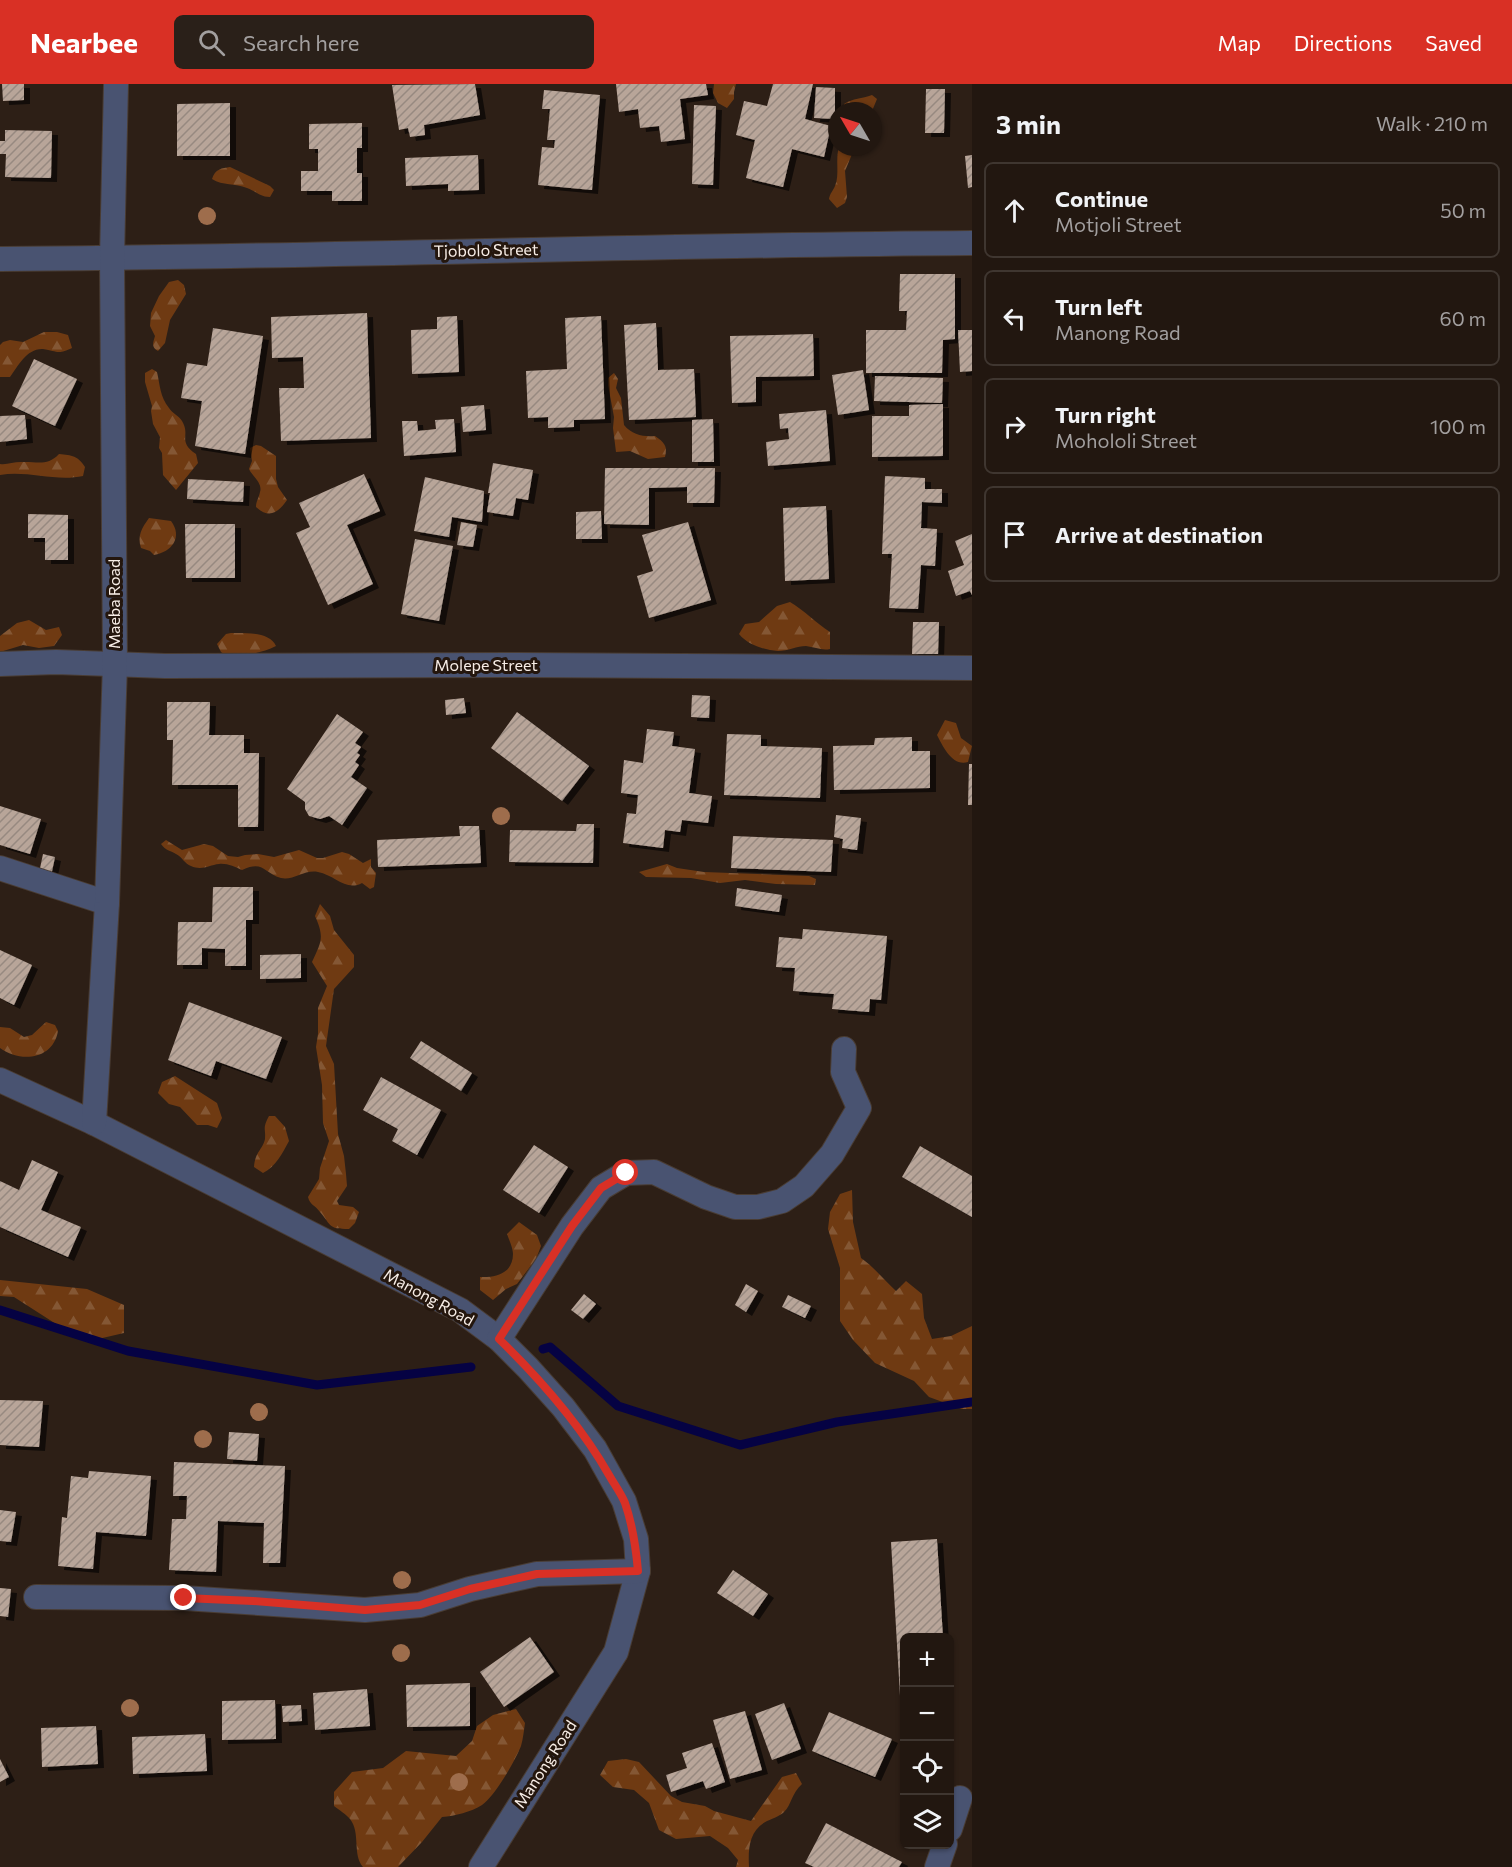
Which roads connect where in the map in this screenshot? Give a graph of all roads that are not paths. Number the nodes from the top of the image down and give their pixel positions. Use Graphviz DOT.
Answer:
graph roads {
  1 [pos="116,84"];
  2 [pos="972,243"];
  3 [pos="0,258"];
  4 [pos="112,258"];
  5 [pos="0,664"];
  6 [pos="115,664"];
  7 [pos="972,668"];
  8 [pos="0,868"];
  9 [pos="107,903"];
  10 [pos="844,1049"];
  11 [pos="0,1080"];
  12 [pos="94,1123"];
  13 [pos="499,1339"];
  14 [pos="638,1571"];
  15 [pos="36,1597"];
  16 [pos="960,1798"];
  17 [pos="954,1817"];
  18 [pos="944,1849"];
  19 [pos="481,1867"];
  20 [pos="937,1867"];
  1 -- 4 [label="street, Maeba Road"];
  2 -- 4 [label="street, Tjobolo Street"];
  3 -- 4 [label="street, Tjobolo Street"];
  4 -- 6 [label="street, Maeba Road"];
  5 -- 6 [label="street, Molepe Street"];
  6 -- 7 [label="street, Molepe Street"];
  6 -- 9 [label="street, Maeba Road"];
  8 -- 9 [label="street"];
  9 -- 12 [label="street, Maeba Road"];
  10 -- 13 [label="street"];
  11 -- 12 [label="street, Manong Road"];
  12 -- 13 [label="street, Manong Road"];
  13 -- 14 [label="street, Manong Road"];
  14 -- 15 [label="street"];
  14 -- 19 [label="street, Manong Road"];
  16 -- 17 [label="street"];
  18 -- 20 [label="street"];
}
